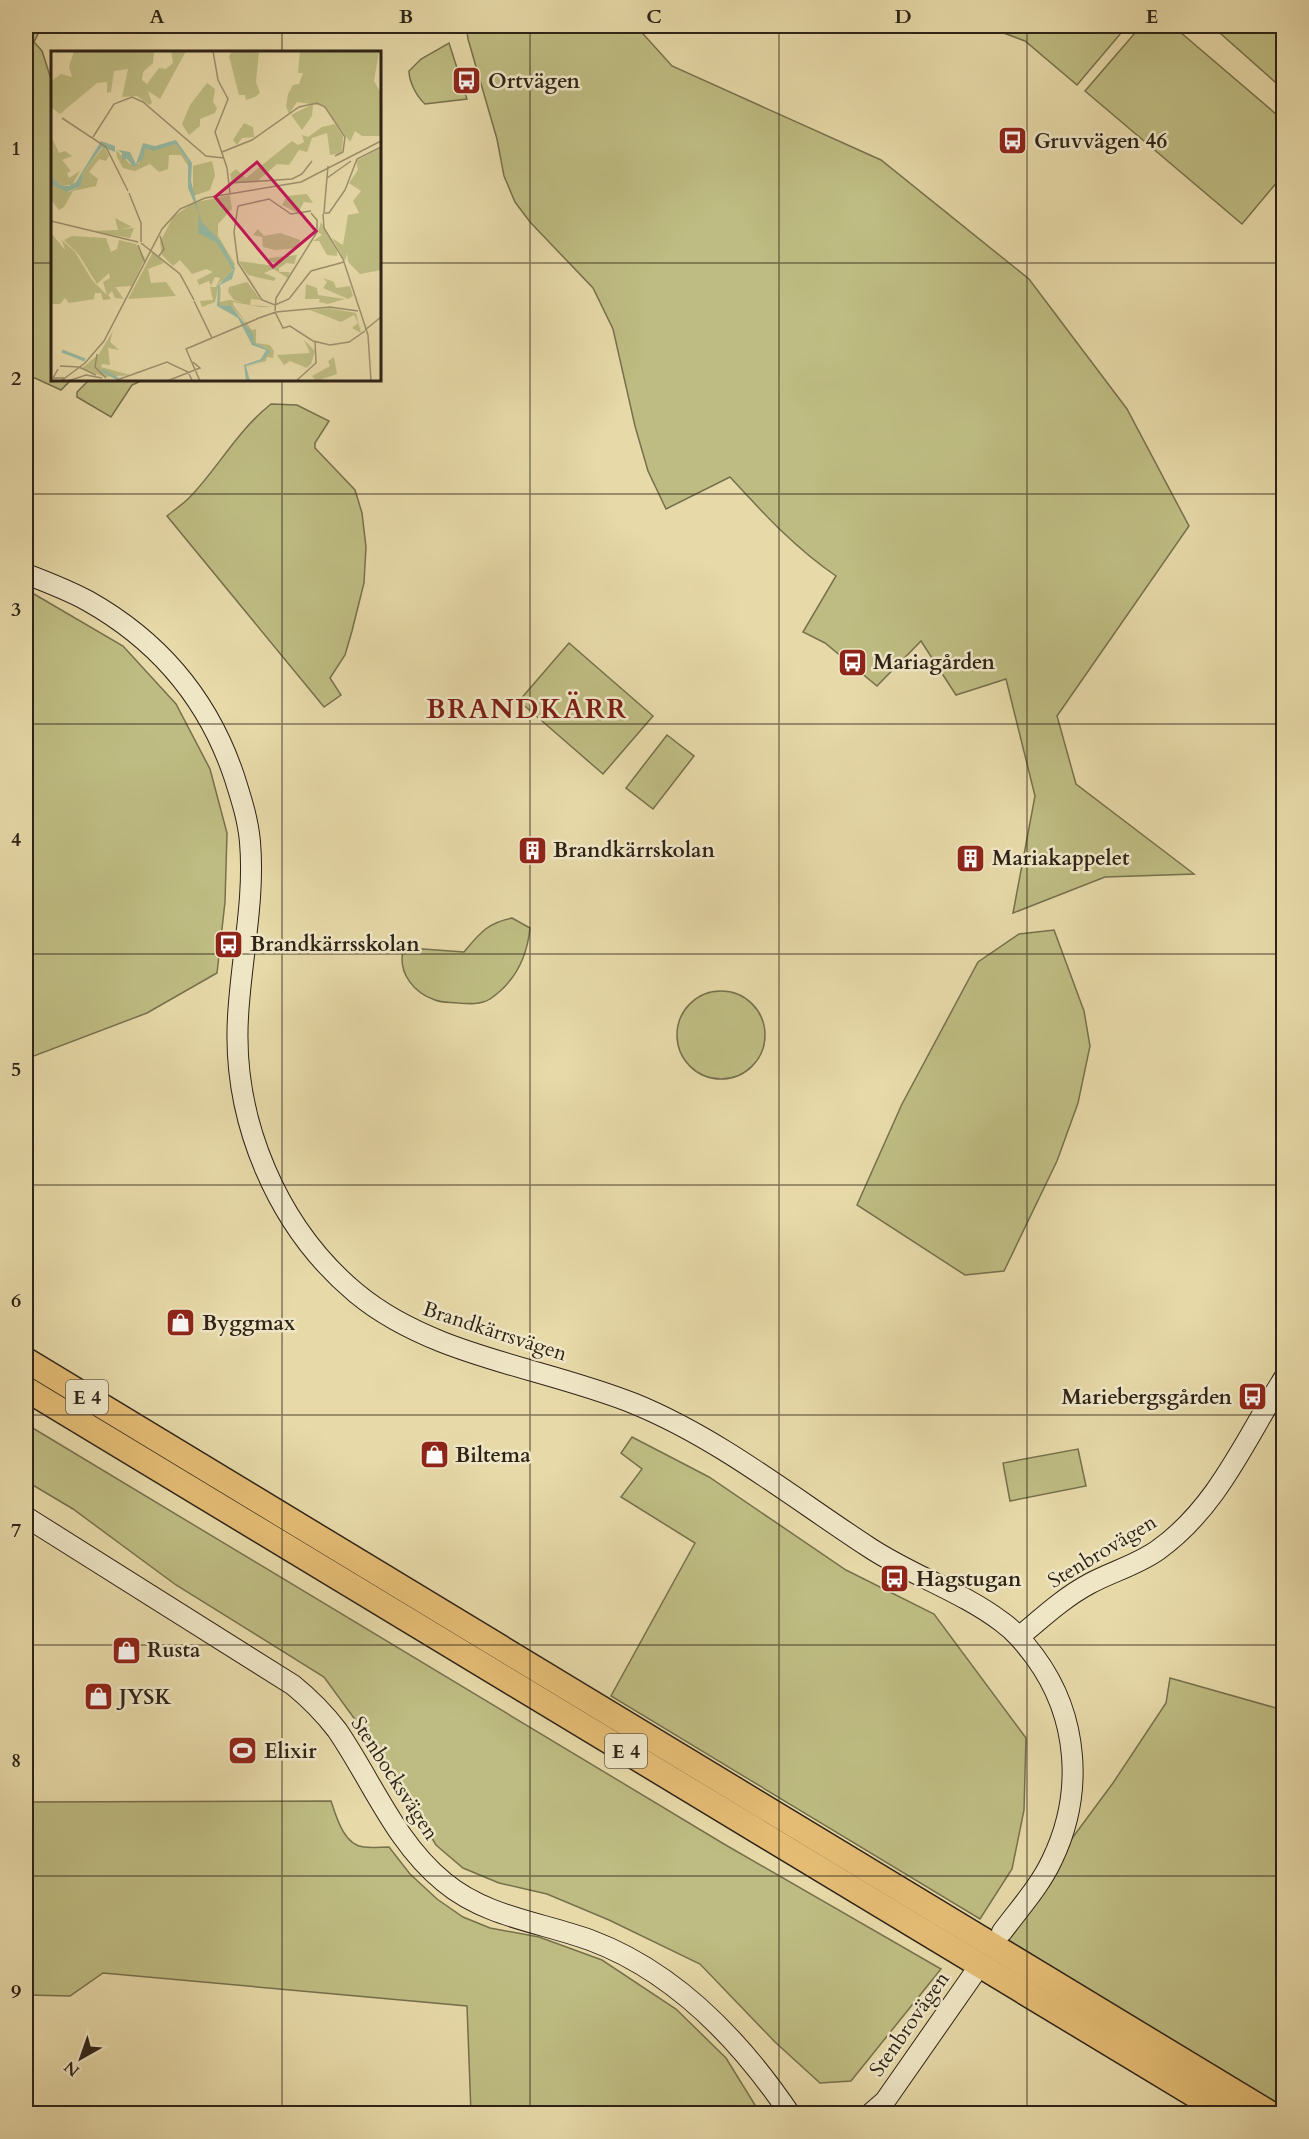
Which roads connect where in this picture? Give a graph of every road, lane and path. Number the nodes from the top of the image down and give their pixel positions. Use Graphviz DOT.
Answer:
graph roads {
  1 [pos="26,574"];
  2 [pos="26,1360"];
  3 [pos="1284,1378"];
  4 [pos="26,1389"];
  5 [pos="26,1517"];
  6 [pos="1020,1636"];
  7 [pos="1002,1932"];
  8 [pos="972,1975"];
  9 [pos="784,2105"];
  10 [pos="878,2109"];
  11 [pos="802,2114"];
  12 [pos="1226,2114"];
  13 [pos="1271,2114"];
  1 -- 6 [label="street, Brandkärrsvägen"];
  2 -- 13 [label="highway, E 4"];
  3 -- 6 [label="street, Stenbrovägen"];
  4 -- 12 [label="highway, E 4"];
  5 -- 9 [label="street, Stenbocksvägen"];
  6 -- 7 [label="street"];
  8 -- 10 [label="street, Stenbrovägen"];
  9 -- 11 [label="street, Stenbocksvägen"];
}
